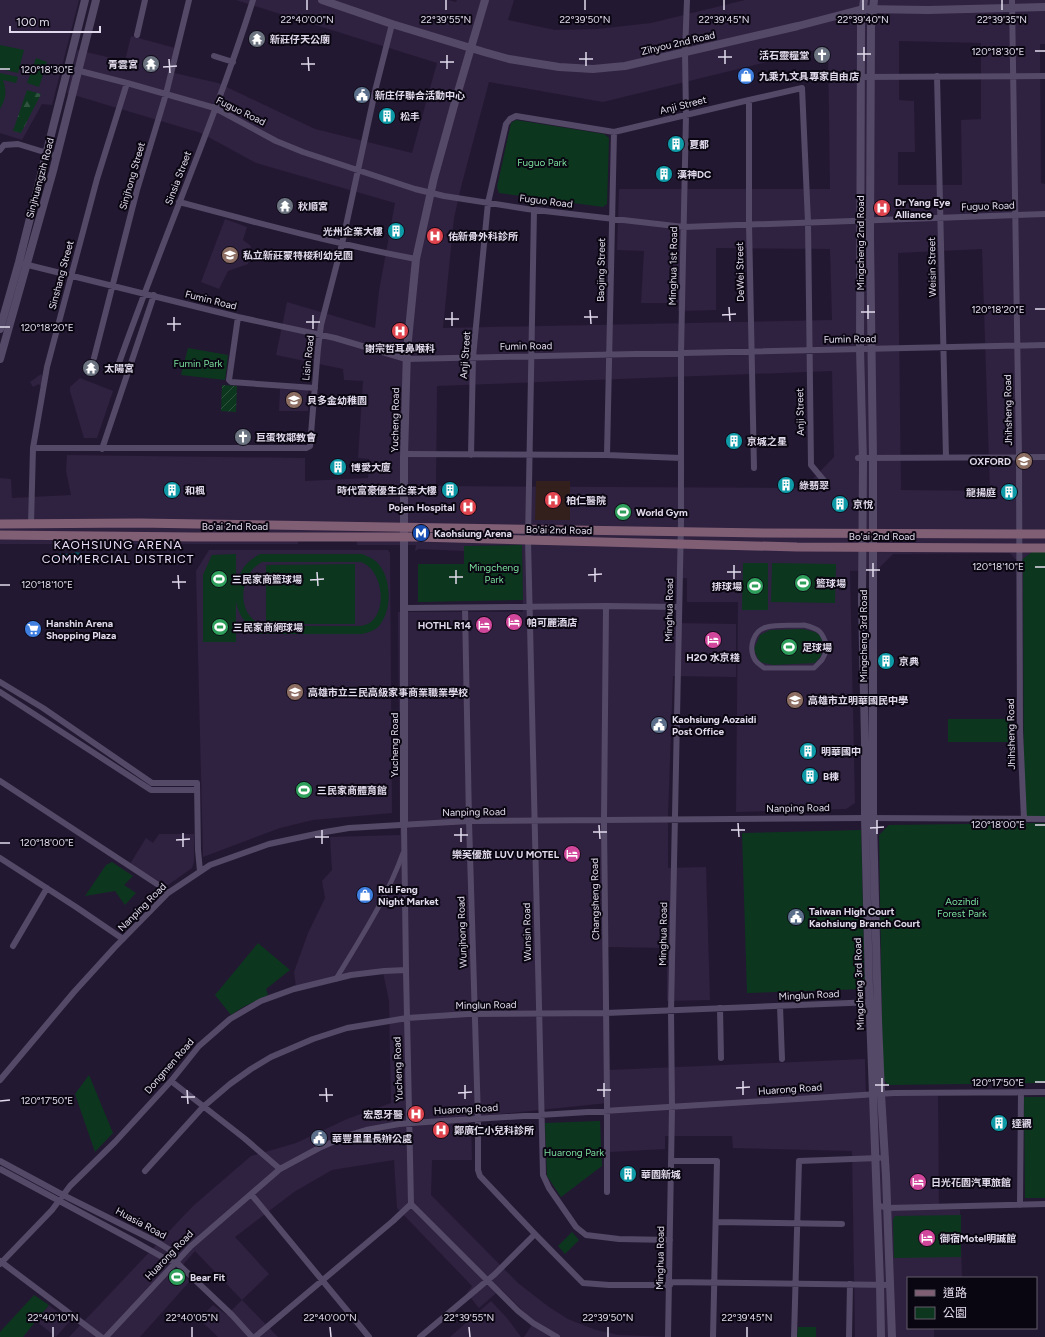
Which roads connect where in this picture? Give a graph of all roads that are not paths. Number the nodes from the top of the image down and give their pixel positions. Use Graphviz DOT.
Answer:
graph roads {
  1 [pos="85,0"];
  2 [pos="96,0"];
  3 [pos="145,0"];
  4 [pos="189,0"];
  5 [pos="253,0"];
  6 [pos="322,0"];
  7 [pos="485,0"];
  8 [pos="687,0"];
  9 [pos="864,0"];
  10 [pos="1012,0"];
  11 [pos="874,4"];
  12 [pos="1045,7"];
  13 [pos="863,9"];
  14 [pos="1012,9"];
  15 [pos="392,24"];
  16 [pos="137,35"];
  17 [pos="470,48"];
  18 [pos="685,52"];
  19 [pos="214,56"];
  20 [pos="233,62"];
  21 [pos="68,68"];
  22 [pos="78,71"];
  23 [pos="936,76"];
  24 [pos="1014,76"];
  25 [pos="1045,76"];
  26 [pos="861,77"];
  27 [pos="872,77"];
  28 [pos="127,83"];
  29 [pos="166,94"];
  30 [pos="749,100"];
  31 [pos="215,108"];
  32 [pos="686,115"];
  33 [pos="614,132"];
  34 [pos="0,150"];
  35 [pos="46,154"];
  36 [pos="57,156"];
  37 [pos="359,171"];
  38 [pos="431,193"];
  39 [pos="179,202"];
  40 [pos="488,203"];
  41 [pos="534,210"];
  42 [pos="1045,214"];
  43 [pos="1015,215"];
  44 [pos="941,218"];
  45 [pos="612,219"];
  46 [pos="861,220"];
  47 [pos="870,220"];
  48 [pos="808,222"];
  49 [pos="749,224"];
  50 [pos="684,227"];
  51 [pos="342,244"];
  52 [pos="416,259"];
  53 [pos="19,262"];
  54 [pos="27,265"];
  55 [pos="71,276"];
  56 [pos="112,286"];
  57 [pos="144,293"];
  58 [pos="154,295"];
  59 [pos="238,317"];
  60 [pos="0,329"];
  61 [pos="320,336"];
  62 [pos="1045,345"];
  63 [pos="1017,346"];
  64 [pos="944,347"];
  65 [pos="872,348"];
  66 [pos="860,349"];
  67 [pos="810,350"];
  68 [pos="752,351"];
  69 [pos="682,353"];
  70 [pos="609,354"];
  71 [pos="532,356"];
  72 [pos="473,357"];
  73 [pos="94,358"];
  74 [pos="0,359"];
  75 [pos="406,359"];
  76 [pos="119,363"];
  77 [pos="315,388"];
  78 [pos="33,448"];
  79 [pos="102,449"];
  80 [pos="404,454"];
  81 [pos="471,455"];
  82 [pos="529,455"];
  83 [pos="607,455"];
  84 [pos="1020,457"];
  85 [pos="1045,457"];
  86 [pos="681,458"];
  87 [pos="861,458"];
  88 [pos="873,458"];
  89 [pos="946,458"];
  90 [pos="754,468"];
  91 [pos="826,483"];
  92 [pos="0,524"];
  93 [pos="32,524"];
  94 [pos="405,527"];
  95 [pos="528,529"];
  96 [pos="680,532"];
  97 [pos="1020,533"];
  98 [pos="862,534"];
  99 [pos="874,534"];
  100 [pos="1045,534"];
  101 [pos="0,535"];
  102 [pos="404,537"];
  103 [pos="528,540"];
  104 [pos="680,544"];
  105 [pos="1020,547"];
  106 [pos="862,548"];
  107 [pos="873,548"];
  108 [pos="1045,548"];
  109 [pos="529,606"];
  110 [pos="606,606"];
  111 [pos="679,607"];
  112 [pos="404,608"];
  113 [pos="465,608"];
  114 [pos="751,650"];
  115 [pos="0,682"];
  116 [pos="0,692"];
  117 [pos="43,708"];
  118 [pos="38,716"];
  119 [pos="0,781"];
  120 [pos="197,790"];
  121 [pos="869,818"];
  122 [pos="1024,819"];
  123 [pos="1045,819"];
  124 [pos="675,820"];
  125 [pos="469,821"];
  126 [pos="535,821"];
  127 [pos="604,821"];
  128 [pos="404,825"];
  129 [pos="404,850"];
  130 [pos="0,858"];
  131 [pos="200,871"];
  132 [pos="47,888"];
  133 [pos="168,893"];
  134 [pos="123,939"];
  135 [pos="13,946"];
  136 [pos="406,970"];
  137 [pos="336,979"];
  138 [pos="873,1002"];
  139 [pos="780,1006"];
  140 [pos="720,1008"];
  141 [pos="671,1011"];
  142 [pos="606,1013"];
  143 [pos="474,1014"];
  144 [pos="539,1014"];
  145 [pos="407,1018"];
  146 [pos="721,1058"];
  147 [pos="782,1059"];
  148 [pos="0,1080"];
  149 [pos="171,1081"];
  150 [pos="1021,1092"];
  151 [pos="1045,1092"];
  152 [pos="876,1094"];
  153 [pos="203,1107"];
  154 [pos="672,1107"];
  155 [pos="607,1111"];
  156 [pos="542,1115"];
  157 [pos="478,1119"];
  158 [pos="410,1123"];
  159 [pos="876,1158"];
  160 [pos="885,1158"];
  161 [pos="0,1161"];
  162 [pos="671,1161"];
  163 [pos="0,1169"];
  164 [pos="280,1169"];
  165 [pos="145,1171"];
  166 [pos="607,1192"];
  167 [pos="251,1194"];
  168 [pos="63,1195"];
  169 [pos="59,1201"];
  170 [pos="411,1204"];
  171 [pos="1045,1204"];
  172 [pos="877,1205"];
  173 [pos="1020,1205"];
  174 [pos="887,1208"];
  175 [pos="716,1222"];
  176 [pos="797,1224"];
  177 [pos="842,1224"];
  178 [pos="535,1234"];
  179 [pos="670,1240"];
  180 [pos="1,1262"];
  181 [pos="176,1262"];
  182 [pos="323,1280"];
  183 [pos="488,1280"];
  184 [pos="714,1282"];
  185 [pos="795,1283"];
  186 [pos="670,1284"];
  187 [pos="850,1284"];
  188 [pos="880,1284"];
  189 [pos="890,1284"];
  190 [pos="101,1337"];
  191 [pos="106,1337"];
  192 [pos="252,1337"];
  193 [pos="255,1337"];
  194 [pos="369,1337"];
  195 [pos="420,1337"];
  196 [pos="557,1337"];
  197 [pos="668,1337"];
  198 [pos="713,1337"];
  199 [pos="794,1337"];
  200 [pos="849,1337"];
  201 [pos="881,1337"];
  202 [pos="892,1337"];
  1 -- 21 [label="street, Sinjhuangzih Road"];
  2 -- 22 [label="street, Sinjhuangzih Road"];
  3 -- 16 [label="street"];
  4 -- 29 [label="street, Sinjhong Street"];
  5 -- 20 [label="street, Sinsia Street"];
  6 -- 15 [label="street, Zihyou 2nd Road"];
  7 -- 17 [label="street, Yucheng Road"];
  8 -- 18 [label="street, Minghua 1st Road"];
  9 -- 13 [label="street, Mingcheng 2nd Road"];
  10 -- 14 [label="street, Jhihsheng Road"];
  11 -- 13 [label="street, Zihyou 2nd Road"];
  11 -- 14 [label="street, Zihyou 2nd Road"];
  11 -- 27 [label="street, Mingcheng 2nd Road"];
  12 -- 14 [label="street, Zihyou 2nd Road"];
  13 -- 18 [label="street, Zihyou 2nd Road"];
  13 -- 26 [label="street, Mingcheng 2nd Road"];
  14 -- 24 [label="street, Jhihsheng Road"];
  15 -- 17 [label="street, Zihyou 2nd Road"];
  15 -- 37 [label="street, Lisin Road"];
  17 -- 18 [label="street, Zihyou 2nd Road"];
  17 -- 38 [label="street, Yucheng Road"];
  18 -- 32 [label="street, Minghua 1st Road"];
  19 -- 20 [label="street"];
  20 -- 31 [label="street, Sinsia Street"];
  21 -- 22 [label="street, Fuguo Road"];
  21 -- 35 [label="street, Sinjhuangzih Road"];
  22 -- 28 [label="street, Fuguo Road"];
  22 -- 36 [label="street, Sinjhuangzih Road"];
  23 -- 24 [label="street"];
  23 -- 27 [label="street"];
  23 -- 44 [label="street, Weisin Street"];
  24 -- 25 [label="street"];
  24 -- 43 [label="street, Jhihsheng Road"];
  26 -- 27 [label="street"];
  26 -- 46 [label="street, Mingcheng 2nd Road"];
  27 -- 47 [label="street, Mingcheng 2nd Road"];
  28 -- 29 [label="street, Fuguo Road"];
  28 -- 55 [label="street, Sinshang Street"];
  29 -- 31 [label="street, Fuguo Road"];
  29 -- 56 [label="street, Sinjhong Street"];
  30 -- 32 [label="street, Anji Street"];
  30 -- 48 [label="street, Anji Street"];
  30 -- 49 [label="street, DeWei Street"];
  31 -- 37 [label="street, Fuguo Road"];
  31 -- 39 [label="street, Sinsia Street"];
  32 -- 33 [label="street, Anji Street"];
  32 -- 50 [label="street, Minghua 1st Road"];
  33 -- 40 [label="street, Anji Street"];
  33 -- 45 [label="street, Baojing Street"];
  34 -- 35 [label="street"];
  35 -- 36 [label="street"];
  35 -- 53 [label="street, Sinjhuangzih Road"];
  36 -- 54 [label="street, Sinjhuangzih Road"];
  37 -- 38 [label="street, Fuguo Road"];
  37 -- 51 [label="street, Lisin Road"];
  38 -- 40 [label="street, Fuguo Road"];
  38 -- 52 [label="street, Yucheng Road"];
  39 -- 51 [label="street"];
  39 -- 57 [label="street, Sinsia Street"];
  40 -- 41 [label="street, Fuguo Road"];
  40 -- 72 [label="street, Anji Street"];
  41 -- 45 [label="street, Fuguo Road"];
  41 -- 71 [label="street, Wunsin Road"];
  42 -- 43 [label="street, Fuguo Road"];
  43 -- 44 [label="street, Fuguo Road"];
  43 -- 63 [label="street, Jhihsheng Road"];
  44 -- 47 [label="street, Fuguo Road"];
  44 -- 64 [label="street, Weisin Street"];
  45 -- 50 [label="street, Fuguo Road"];
  45 -- 70 [label="street, Baojing Street"];
  46 -- 47 [label="street, Fuguo Road"];
  46 -- 48 [label="street, Fuguo Road"];
  46 -- 66 [label="street, Mingcheng 2nd Road"];
  47 -- 65 [label="street, Mingcheng 2nd Road"];
  48 -- 49 [label="street, Fuguo Road"];
  48 -- 67 [label="street, Anji Street"];
  49 -- 50 [label="street, Fuguo Road"];
  49 -- 68 [label="street, DeWei Street"];
  50 -- 69 [label="street, Minghua 1st Road"];
  51 -- 52 [label="street"];
  51 -- 61 [label="street, Lisin Road"];
  52 -- 75 [label="street, Yucheng Road"];
  53 -- 54 [label="street, Fumin Road"];
  53 -- 60 [label="street, Sinjhuangzih Road"];
  54 -- 55 [label="street, Fumin Road"];
  54 -- 74 [label="street, Sinjhuangzih Road"];
  55 -- 56 [label="street, Fumin Road"];
  55 -- 78 [label="street, Sinshang Street"];
  56 -- 57 [label="street, Fumin Road"];
  56 -- 73 [label="street, Sinjhong Street"];
  57 -- 58 [label="street, Fumin Road"];
  57 -- 76 [label="street, Sinsia Street"];
  58 -- 59 [label="street, Fumin Road"];
  58 -- 79 [label="street"];
  59 -- 61 [label="street, Fumin Road"];
  59 -- 77 [label="street"];
  61 -- 75 [label="street, Fumin Road"];
  61 -- 77 [label="street, Lisin Road"];
  62 -- 63 [label="street, Fumin Road"];
  63 -- 64 [label="street, Fumin Road"];
  63 -- 84 [label="street, Jhihsheng Road"];
  64 -- 65 [label="street, Fumin Road"];
  64 -- 89 [label="street, Weisin Street"];
  65 -- 66 [label="street, Fumin Road"];
  65 -- 88 [label="street, Mingcheng 2nd Road"];
  66 -- 67 [label="street, Fumin Road"];
  66 -- 87 [label="street, Mingcheng 2nd Road"];
  67 -- 68 [label="street, Fumin Road"];
  67 -- 91 [label="street, Anji Street"];
  68 -- 69 [label="street, Fumin Road"];
  68 -- 90 [label="street, DeWei Street"];
  69 -- 70 [label="street, Fumin Road"];
  69 -- 86 [label="street, Minghua 1st Road"];
  70 -- 71 [label="street, Fumin Road"];
  70 -- 83 [label="street, Baojing Street"];
  71 -- 72 [label="street, Fumin Road"];
  71 -- 82 [label="street, Wunsin Road"];
  72 -- 75 [label="street, Fumin Road"];
  72 -- 81 [label="street, Anji Street"];
  75 -- 80 [label="street, Yucheng Road"];
  77 -- 79 [label="street, Lisin Road"];
  78 -- 79 [label="street, Lisin Road"];
  78 -- 93 [label="street, Sinshang Street"];
  80 -- 81 [label="street"];
  80 -- 94 [label="street, Yucheng Road"];
  81 -- 82 [label="street"];
  82 -- 83 [label="street"];
  82 -- 95 [label="street, Wunsin Road"];
  83 -- 86 [label="street"];
  84 -- 85 [label="street"];
  84 -- 89 [label="street"];
  84 -- 97 [label="street, Jhihsheng Road"];
  86 -- 96 [label="street, Minghua 1st Road"];
  87 -- 88 [label="street"];
  87 -- 98 [label="street, Mingcheng 2nd Road"];
  88 -- 89 [label="street"];
  88 -- 99 [label="street, Mingcheng 2nd Road"];
  92 -- 93 [label="main road, Bo'ai 2nd Road"];
  93 -- 94 [label="main road, Bo'ai 2nd Road"];
  94 -- 95 [label="main road, Bo'ai 2nd Road"];
  94 -- 102 [label="street, Yucheng Road"];
  95 -- 96 [label="main road, Bo'ai 2nd Road"];
  95 -- 103 [label="street, Wunsin Road"];
  96 -- 98 [label="main road, Bo'ai 2nd Road"];
  96 -- 104 [label="street, Minghua Road"];
  97 -- 99 [label="main road, Bo'ai 2nd Road"];
  97 -- 100 [label="main road, Bo'ai 2nd Road"];
  97 -- 105 [label="street, Jhihsheng Road"];
  98 -- 99 [label="main road, Bo'ai 2nd Road"];
  98 -- 106 [label="street, Mingcheng 3rd Road"];
  99 -- 107 [label="street, Mingcheng 3rd Road"];
  101 -- 102 [label="main road, Bo'ai 2nd Road"];
  102 -- 103 [label="main road, Bo'ai 2nd Road"];
  102 -- 112 [label="street, Yucheng Road"];
  103 -- 104 [label="main road, Bo'ai 2nd Road"];
  103 -- 109 [label="street, Wunsin Road"];
  104 -- 106 [label="main road, Bo'ai 2nd Road"];
  104 -- 111 [label="street, Minghua Road"];
  105 -- 107 [label="main road, Bo'ai 2nd Road"];
  105 -- 108 [label="main road, Bo'ai 2nd Road"];
  105 -- 122 [label="street, Jhihsheng Road"];
  106 -- 107 [label="main road, Bo'ai 2nd Road"];
  106 -- 121 [label="street, Mingcheng 3rd Road"];
  107 -- 121 [label="street, Mingcheng 3rd Road"];
  109 -- 110 [label="street"];
  109 -- 113 [label="street"];
  109 -- 126 [label="street, Wunsin Road"];
  110 -- 111 [label="street"];
  110 -- 127 [label="street, Changsheng Road"];
  111 -- 124 [label="street, Minghua Road"];
  112 -- 113 [label="street"];
  112 -- 128 [label="street, Yucheng Road"];
  113 -- 125 [label="street, Wunjhong Road"];
  114 -- 114 [label="street"];
  115 -- 117 [label="street"];
  116 -- 118 [label="street"];
  117 -- 118 [label="street"];
  117 -- 120 [label="street"];
  118 -- 120 [label="street"];
  119 -- 133 [label="street"];
  120 -- 131 [label="street"];
  121 -- 122 [label="street, Nanping Road"];
  121 -- 124 [label="street, Nanping Road"];
  121 -- 138 [label="street, Mingcheng 3rd Road"];
  122 -- 123 [label="street, Nanping Road"];
  124 -- 127 [label="street, Nanping Road"];
  124 -- 141 [label="street, Minghua Road"];
  125 -- 126 [label="street, Nanping Road"];
  125 -- 128 [label="street, Nanping Road"];
  125 -- 143 [label="street, Wunjhong Road"];
  126 -- 127 [label="street, Nanping Road"];
  126 -- 144 [label="street, Wunsin Road"];
  127 -- 142 [label="street, Changsheng Road"];
  128 -- 129 [label="street, Yucheng Road"];
  128 -- 131 [label="street, Nanping Road"];
  129 -- 136 [label="street, Yucheng Road"];
  129 -- 137 [label="street"];
  130 -- 132 [label="street"];
  131 -- 133 [label="street, Nanping Road"];
  132 -- 134 [label="street"];
  132 -- 135 [label="street"];
  133 -- 134 [label="street, Nanping Road"];
  134 -- 148 [label="street, Nanping Road"];
  136 -- 137 [label="street, Dongmen Road"];
  136 -- 145 [label="street, Yucheng Road"];
  137 -- 149 [label="street, Dongmen Road"];
  138 -- 139 [label="street, Minglun Road"];
  138 -- 152 [label="street, Mingcheng 3rd Road"];
  139 -- 140 [label="street, Minglun Road"];
  139 -- 147 [label="street"];
  140 -- 141 [label="street, Minglun Road"];
  140 -- 146 [label="street"];
  141 -- 142 [label="street, Minglun Road"];
  141 -- 154 [label="street, Minghua Road"];
  142 -- 144 [label="street, Minglun Road"];
  142 -- 155 [label="street, Changsheng Road"];
  143 -- 144 [label="street, Minglun Road"];
  143 -- 145 [label="street, Minglun Road"];
  143 -- 157 [label="street, Wunjhong Road"];
  144 -- 156 [label="street, Wunsin Road"];
  145 -- 153 [label="street, Minglun Road"];
  145 -- 158 [label="street, Yucheng Road"];
  149 -- 153 [label="street"];
  149 -- 168 [label="street, Dongmen Road"];
  150 -- 151 [label="street, Huarong Road"];
  150 -- 152 [label="street, Huarong Road"];
  150 -- 173 [label="street"];
  152 -- 154 [label="street, Huarong Road"];
  152 -- 159 [label="street, Mingcheng 3rd Road"];
  152 -- 160 [label="street, Mingcheng 3rd Road"];
  153 -- 164 [label="street"];
  153 -- 165 [label="street, Minglun Road"];
  154 -- 155 [label="street, Huarong Road"];
  154 -- 162 [label="street, Minghua Road"];
  155 -- 156 [label="street, Huarong Road"];
  155 -- 166 [label="street, Changsheng Road"];
  156 -- 157 [label="street, Huarong Road"];
  156 -- 179 [label="street, Wunsin Road"];
  157 -- 158 [label="street, Huarong Road"];
  157 -- 178 [label="street, Wunjhong Road"];
  158 -- 164 [label="street, Huarong Road"];
  158 -- 170 [label="street, Yucheng Road"];
  159 -- 160 [label="street"];
  159 -- 172 [label="street, Mingcheng 3rd Road"];
  159 -- 176 [label="street"];
  160 -- 174 [label="street, Mingcheng 3rd Road"];
  161 -- 168 [label="street, Huasia Road"];
  162 -- 175 [label="street"];
  162 -- 179 [label="street, Minghua Road"];
  163 -- 169 [label="street, Huasia Road"];
  164 -- 167 [label="street, Huarong Road"];
  167 -- 181 [label="street, Huarong Road"];
  167 -- 182 [label="street"];
  168 -- 169 [label="street, Dongmen Road"];
  168 -- 181 [label="street, Huasia Road"];
  169 -- 180 [label="street, Dongmen Road"];
  169 -- 181 [label="street, Huasia Road"];
  170 -- 182 [label="street"];
  170 -- 183 [label="street"];
  171 -- 173 [label="street"];
  172 -- 174 [label="street"];
  172 -- 188 [label="street, Mingcheng 3rd Road"];
  173 -- 174 [label="street"];
  174 -- 189 [label="street, Mingcheng 3rd Road"];
  175 -- 176 [label="street"];
  175 -- 184 [label="street"];
  176 -- 177 [label="street"];
  176 -- 185 [label="street"];
  178 -- 183 [label="street"];
  178 -- 186 [label="street, Wunjhong Road"];
  179 -- 186 [label="street, Minghua Road"];
  180 -- 190 [label="street"];
  181 -- 191 [label="street, Huarong Road"];
  181 -- 192 [label="street"];
  182 -- 193 [label="street"];
  182 -- 194 [label="street"];
  183 -- 195 [label="street"];
  183 -- 196 [label="street"];
  184 -- 185 [label="street, Wunjhong Road"];
  184 -- 186 [label="street, Wunjhong Road"];
  184 -- 198 [label="street"];
  185 -- 187 [label="street, Wunjhong Road"];
  185 -- 199 [label="street"];
  186 -- 197 [label="street, Minghua Road"];
  187 -- 188 [label="street, Wunjhong Road"];
  187 -- 200 [label="street"];
  188 -- 189 [label="street, Wunjhong Road"];
  188 -- 201 [label="street, Mingcheng 3rd Road"];
  189 -- 202 [label="street, Mingcheng 3rd Road"];
}
